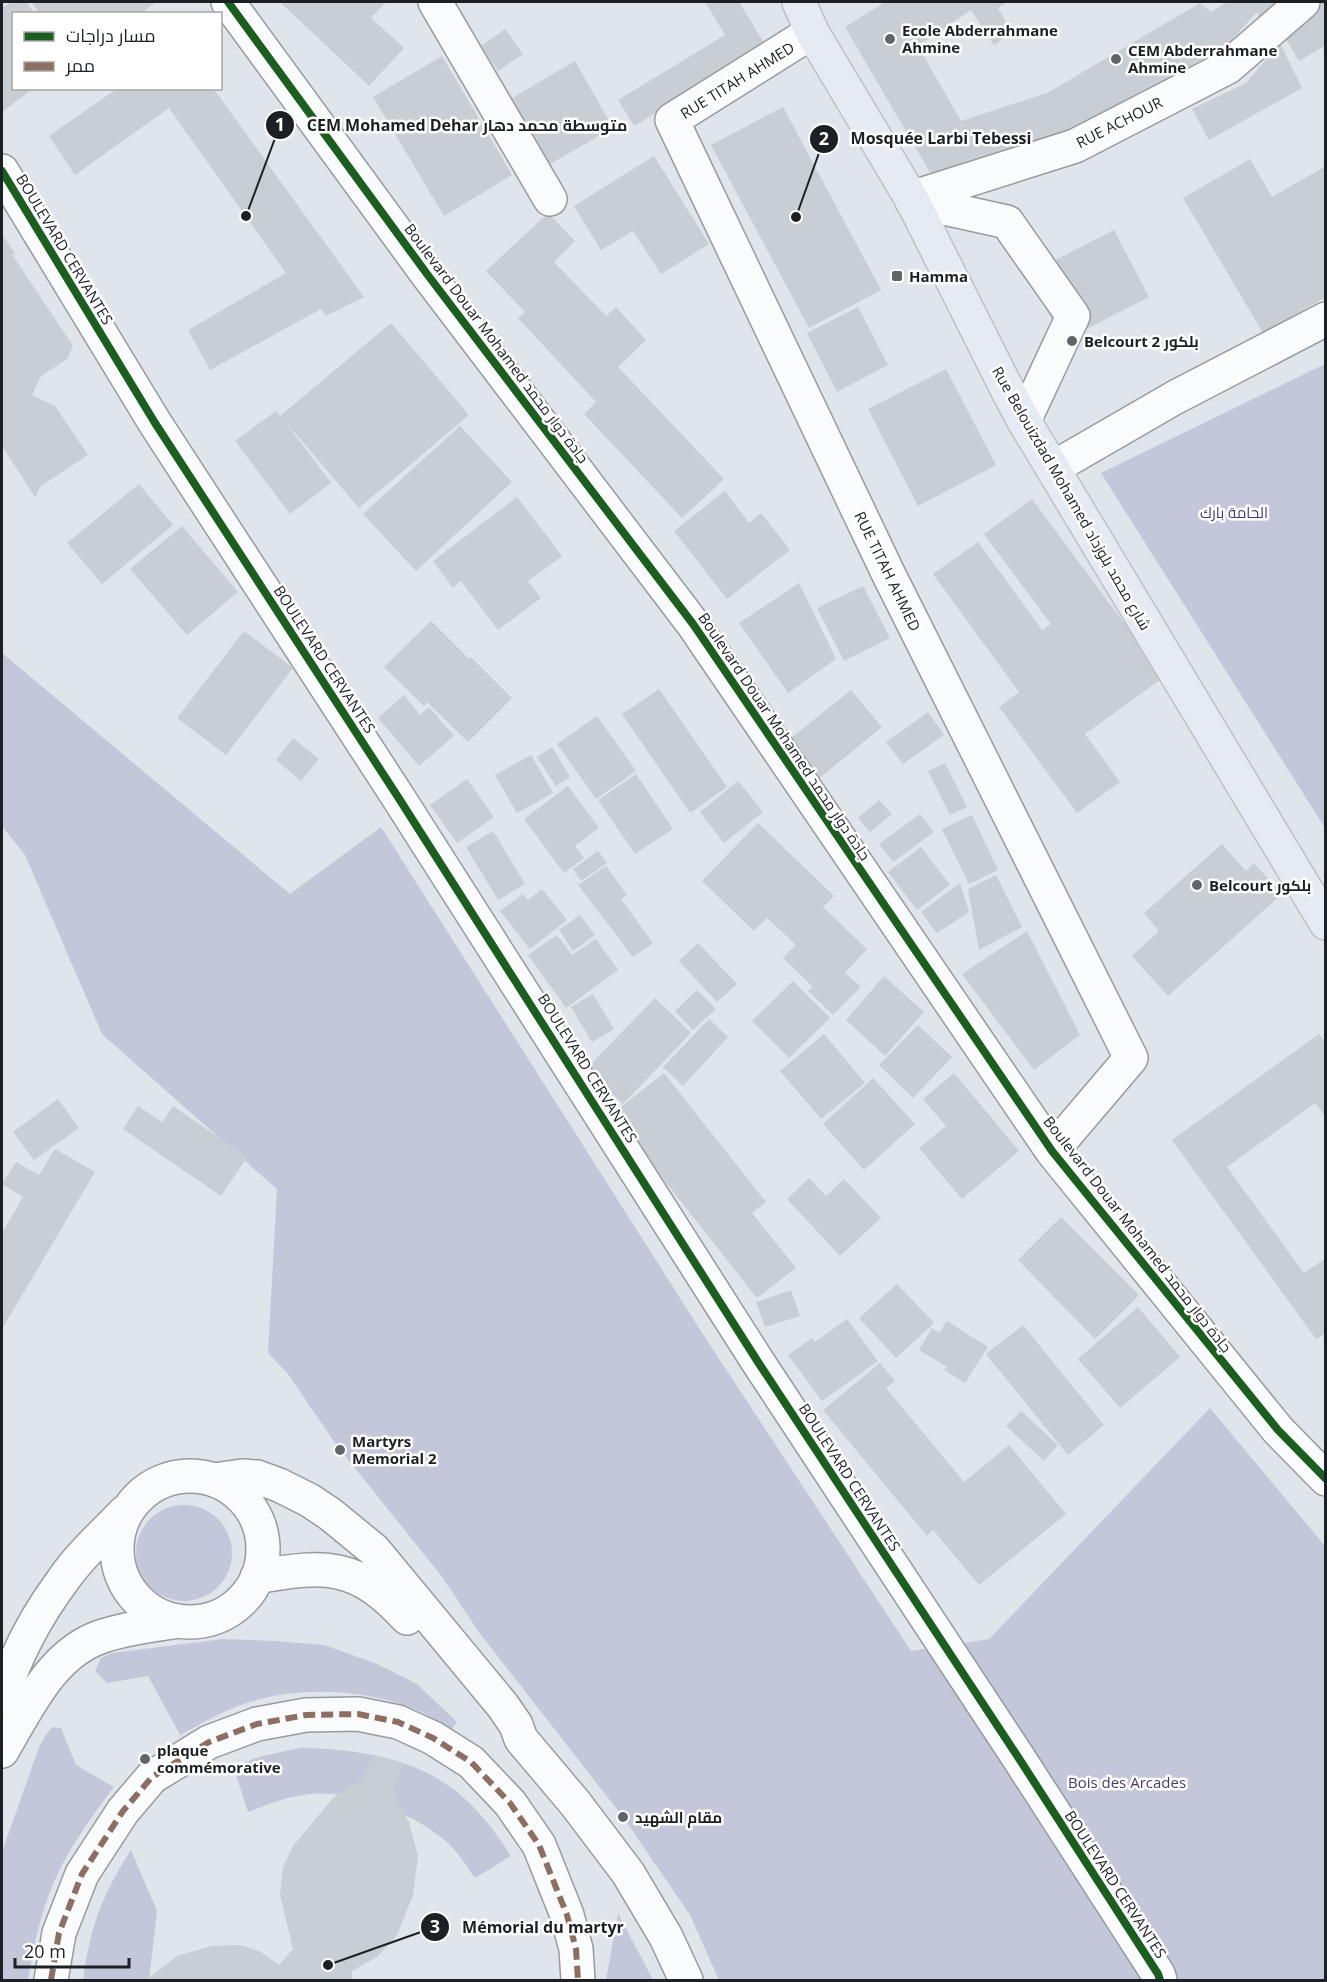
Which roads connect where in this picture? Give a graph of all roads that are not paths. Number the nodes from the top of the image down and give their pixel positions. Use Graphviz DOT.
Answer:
graph roads {
  1 [pos="228,2"];
  2 [pos="435,2"];
  3 [pos="1303,2"];
  4 [pos="806,10"];
  5 [pos="2,171"];
  6 [pos="550,199"];
  7 [pos="911,200"];
  8 [pos="1326,319"];
  9 [pos="1024,421"];
  10 [pos="1053,468"];
  11 [pos="1326,923"];
  12 [pos="1052,1151"];
  13 [pos="1326,1479"];
  14 [pos="214,1480"];
  15 [pos="128,1508"];
  16 [pos="257,1577"];
  17 [pos="179,1621"];
  18 [pos="2,1698"];
  19 [pos="521,1738"];
  20 [pos="2,1751"];
  21 [pos="1159,1977"];
  22 [pos="51,1980"];
  23 [pos="578,1980"];
  24 [pos="686,1980"];
  1 -- 12 [label="street, Boulevard Douar Mohamed جادة دوار محمد"];
  2 -- 6 [label="street"];
  3 -- 7 [label="street, RUE ACHOUR"];
  4 -- 7 [label="main road, Rue Belouizdad Mohamed شارع محمد بلوزداد"];
  4 -- 12 [label="street, RUE TITAH AHMED"];
  5 -- 21 [label="street, BOULEVARD CERVANTES"];
  7 -- 9 [label="main road, Rue Belouizdad Mohamed شارع محمد بلوزداد"];
  7 -- 9 [label="street"];
  8 -- 10 [label="street"];
  9 -- 10 [label="main road, Rue Belouizdad Mohamed شارع محمد بلوزداد"];
  10 -- 11 [label="main road, Rue Belouizdad Mohamed شارع محمد بلوزداد"];
  12 -- 13 [label="street, Boulevard Douar Mohamed جادة دوار محمد"];
  14 -- 15 [label="street"];
  14 -- 16 [label="street"];
  14 -- 19 [label="street"];
  15 -- 17 [label="street"];
  15 -- 18 [label="street"];
  16 -- 17 [label="street"];
  16 -- 19 [label="street"];
  17 -- 20 [label="street"];
  19 -- 24 [label="street"];
  22 -- 23 [label="street"];
}
